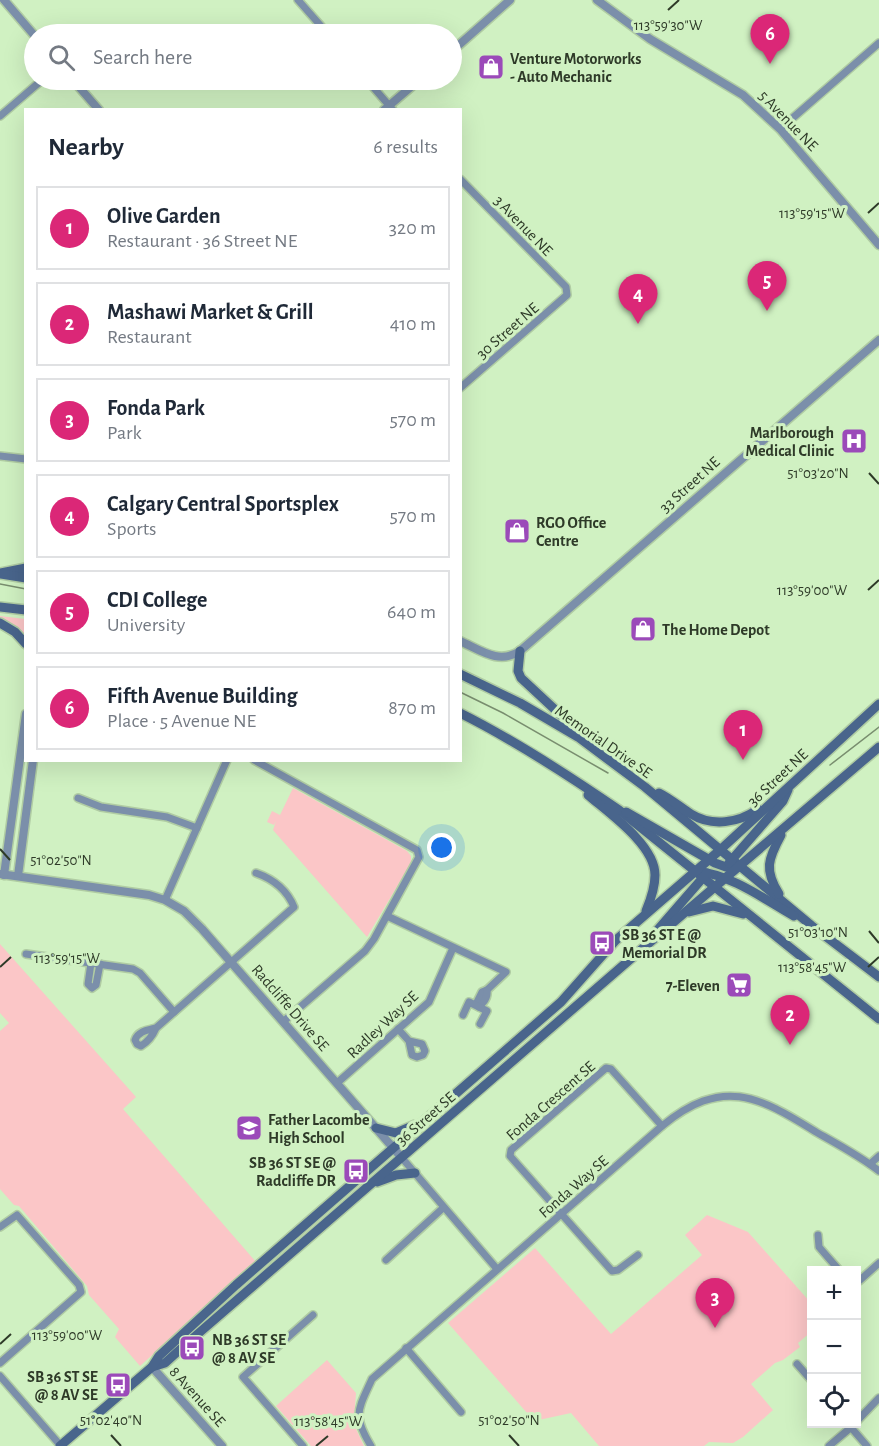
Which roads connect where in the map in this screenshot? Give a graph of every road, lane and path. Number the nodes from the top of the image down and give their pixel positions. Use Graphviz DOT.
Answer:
graph roads {
  1 [pos="4,0"];
  2 [pos="298,0"];
  3 [pos="510,0"];
  4 [pos="597,0"];
  5 [pos="25,24"];
  6 [pos="319,24"];
  7 [pos="462,42"];
  8 [pos="879,43"];
  9 [pos="30,90"];
  10 [pos="82,90"];
  11 [pos="375,90"];
  12 [pos="408,90"];
  13 [pos="97,108"];
  14 [pos="389,108"];
  15 [pos="0,116"];
  16 [pos="780,129"];
  17 [pos="462,181"];
  18 [pos="879,244"];
  19 [pos="567,290"];
  20 [pos="879,340"];
  21 [pos="462,386"];
  22 [pos="0,456"];
  23 [pos="24,459"];
  24 [pos="24,568"];
  25 [pos="0,574"];
  26 [pos="24,578"];
  27 [pos="0,607"];
  28 [pos="24,609"];
  29 [pos="0,623"];
  30 [pos="24,642"];
  31 [pos="462,642"];
  32 [pos="519,651"];
  33 [pos="462,675"];
  34 [pos="879,704"];
  35 [pos="462,714"];
  36 [pos="24,727"];
  37 [pos="578,736"];
  38 [pos="879,747"];
  39 [pos="33,762"];
  40 [pos="226,762"];
  41 [pos="258,762"];
  42 [pos="577,781"];
  43 [pos="790,785"];
  44 [pos="645,787"];
  45 [pos="778,797"];
  46 [pos="78,798"];
  47 [pos="619,810"];
  48 [pos="197,828"];
  49 [pos="783,830"];
  50 [pos="720,850"];
  51 [pos="732,859"];
  52 [pos="712,861"];
  53 [pos="741,866"];
  54 [pos="726,867"];
  55 [pos="695,871"];
  56 [pos="256,873"];
  57 [pos="2,874"];
  58 [pos="705,875"];
  59 [pos="18,876"];
  60 [pos="723,877"];
  61 [pos="715,888"];
  62 [pos="165,900"];
  63 [pos="784,901"];
  64 [pos="686,913"];
  65 [pos="646,914"];
  66 [pos="387,916"];
  67 [pos="750,917"];
  68 [pos="812,926"];
  69 [pos="650,943"];
  70 [pos="453,948"];
  71 [pos="26,954"];
  72 [pos="232,962"];
  73 [pos="90,963"];
  74 [pos="99,964"];
  75 [pos="879,977"];
  76 [pos="479,1006"];
  77 [pos="174,1012"];
  78 [pos="463,1015"];
  79 [pos="878,1017"];
  80 [pos="284,1021"];
  81 [pos="480,1024"];
  82 [pos="156,1028"];
  83 [pos="398,1029"];
  84 [pos="409,1041"];
  85 [pos="337,1083"];
  86 [pos="426,1120"];
  87 [pos="662,1126"];
  88 [pos="376,1128"];
  89 [pos="394,1148"];
  90 [pos="879,1156"];
  91 [pos="402,1158"];
  92 [pos="870,1164"];
  93 [pos="879,1172"];
  94 [pos="415,1173"];
  95 [pos="372,1184"];
  96 [pos="443,1208"];
  97 [pos="562,1214"];
  98 [pos="0,1227"];
  99 [pos="818,1235"];
  100 [pos="638,1255"];
  101 [pos="386,1260"];
  102 [pos="879,1263"];
  103 [pos="836,1266"];
  104 [pos="497,1269"];
  105 [pos="861,1279"];
  106 [pos="312,1315"];
  107 [pos="406,1348"];
  108 [pos="0,1363"];
  109 [pos="797,1364"];
  110 [pos="152,1367"];
  111 [pos="807,1375"];
  112 [pos="0,1376"];
  113 [pos="879,1398"];
  114 [pos="461,1412"];
  115 [pos="861,1415"];
  116 [pos="848,1428"];
  117 [pos="855,1428"];
  118 [pos="218,1445"];
  119 [pos="61,1446"];
  120 [pos="303,1446"];
  121 [pos="371,1446"];
  122 [pos="829,1446"];
  123 [pos="867,1446"];
  1 -- 5 [label="street"];
  2 -- 6 [label="street"];
  3 -- 7 [label="street"];
  4 -- 16 [label="street, 5 Avenue NE"];
  8 -- 16 [label="street"];
  9 -- 15 [label="street"];
  10 -- 13 [label="street"];
  11 -- 14 [label="street"];
  12 -- 14 [label="street"];
  16 -- 18 [label="street, 5 Avenue NE"];
  17 -- 19 [label="street, 3 Avenue NE"];
  19 -- 21 [label="street, 30 Street NE"];
  20 -- 32 [label="street, 33 Street NE"];
  22 -- 23 [label="street"];
  24 -- 25 [label="main road"];
  25 -- 26 [label="main road"];
  27 -- 28 [label="main road"];
  29 -- 30 [label="main road"];
  31 -- 32 [label="street"];
  32 -- 37 [label="main road"];
  33 -- 37 [label="main road, Memorial Drive SE"];
  34 -- 43 [label="main road, 36 Street NE"];
  35 -- 42 [label="main road"];
  36 -- 57 [label="street"];
  37 -- 44 [label="main road, Memorial Drive SE"];
  38 -- 49 [label="main road"];
  39 -- 59 [label="street"];
  40 -- 48 [label="street"];
  41 -- 66 [label="street"];
  42 -- 47 [label="main road"];
  42 -- 65 [label="main road"];
  43 -- 45 [label="main road, 36 Street NE"];
  43 -- 51 [label="main road"];
  44 -- 45 [label="main road"];
  44 -- 50 [label="main road, Memorial Drive SE"];
  45 -- 50 [label="main road, 36 Street NE"];
  46 -- 48 [label="street"];
  47 -- 52 [label="main road"];
  47 -- 55 [label="main road"];
  48 -- 62 [label="street"];
  49 -- 53 [label="main road"];
  49 -- 63 [label="main road"];
  50 -- 51 [label="main road, Memorial Drive SE"];
  50 -- 52 [label="main road"];
  51 -- 53 [label="main road, Memorial Drive SE"];
  51 -- 54 [label="main road"];
  52 -- 54 [label="main road"];
  52 -- 55 [label="main road"];
  52 -- 58 [label="main road"];
  53 -- 54 [label="main road"];
  53 -- 60 [label="main road"];
  53 -- 63 [label="main road, Memorial Drive SE"];
  54 -- 60 [label="main road"];
  55 -- 58 [label="main road"];
  55 -- 65 [label="main road, 36 Street SE"];
  56 -- 72 [label="street"];
  57 -- 59 [label="street, Radcliffe Drive SE"];
  58 -- 60 [label="main road"];
  58 -- 61 [label="main road"];
  58 -- 69 [label="main road"];
  59 -- 62 [label="street, Radcliffe Drive SE"];
  60 -- 61 [label="main road"];
  60 -- 68 [label="main road"];
  61 -- 64 [label="main road, 36 Street SE"];
  61 -- 67 [label="main road"];
  62 -- 72 [label="street, Radcliffe Drive SE"];
  63 -- 68 [label="main road, Memorial Drive SE"];
  64 -- 67 [label="main road"];
  64 -- 69 [label="main road, 36 Street SE"];
  65 -- 86 [label="main road, 36 Street SE"];
  66 -- 70 [label="street"];
  66 -- 80 [label="street"];
  67 -- 79 [label="main road"];
  68 -- 75 [label="main road"];
  69 -- 91 [label="main road, 36 Street SE"];
  70 -- 76 [label="street"];
  70 -- 83 [label="street, Radley Way SE"];
  71 -- 73 [label="street"];
  72 -- 77 [label="street"];
  72 -- 80 [label="street, Radcliffe Drive SE"];
  73 -- 74 [label="street"];
  73 -- 74 [label="street"];
  74 -- 77 [label="street"];
  76 -- 78 [label="street"];
  76 -- 81 [label="street"];
  77 -- 82 [label="street"];
  80 -- 85 [label="street, Radcliffe Drive SE"];
  83 -- 84 [label="street"];
  83 -- 85 [label="street, Radley Way SE"];
  85 -- 88 [label="street, Radcliffe Drive SE"];
  86 -- 88 [label="main road"];
  86 -- 89 [label="main road, 36 Street SE"];
  87 -- 92 [label="street, Fonda Way SE"];
  87 -- 97 [label="street, Fonda Way SE"];
  87 -- 97 [label="street, Fonda Crescent SE"];
  88 -- 89 [label="street, Radcliffe Drive SE"];
  89 -- 91 [label="street, Radcliffe Drive SE"];
  89 -- 110 [label="main road, 36 Street SE"];
  90 -- 92 [label="street"];
  91 -- 94 [label="street, Radcliffe Drive SE"];
  91 -- 95 [label="main road, 36 Street SE"];
  92 -- 93 [label="street, Fonda Way SE"];
  94 -- 95 [label="main road"];
  94 -- 96 [label="street, Radcliffe Drive SE"];
  95 -- 110 [label="main road, 36 Street SE"];
  96 -- 101 [label="street"];
  96 -- 104 [label="street, Radcliffe Drive SE"];
  97 -- 100 [label="street"];
  97 -- 104 [label="street, Fonda Way SE"];
  98 -- 108 [label="street"];
  99 -- 103 [label="street"];
  102 -- 105 [label="street"];
  104 -- 107 [label="street, Fonda Way SE"];
  106 -- 120 [label="street"];
  107 -- 114 [label="street"];
  107 -- 121 [label="street, Fonda Way SE"];
  109 -- 111 [label="street"];
  110 -- 118 [label="street, 8 Avenue SE"];
  110 -- 119 [label="main road, 36 Street SE"];
  112 -- 119 [label="street"];
  113 -- 115 [label="street"];
  116 -- 122 [label="street"];
  117 -- 123 [label="street"];
}
